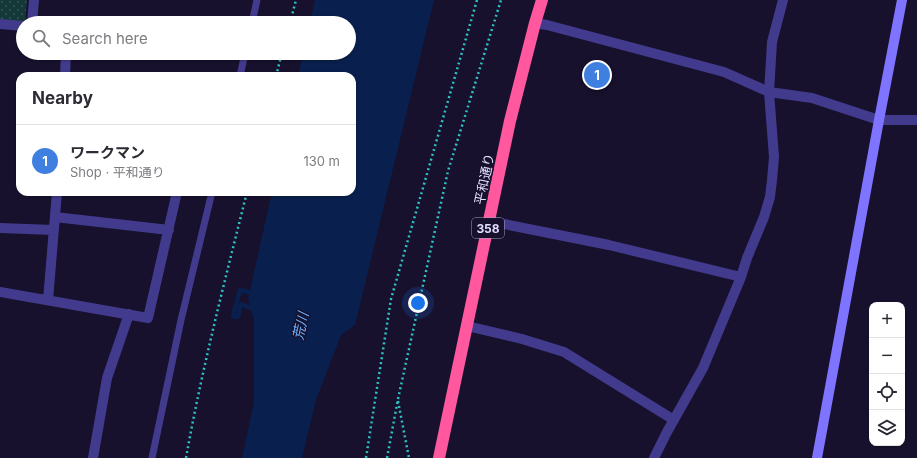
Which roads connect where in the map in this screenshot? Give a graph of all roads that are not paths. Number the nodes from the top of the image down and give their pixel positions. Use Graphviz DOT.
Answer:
graph roads {
  1 [pos="34,0"];
  2 [pos="257,0"];
  3 [pos="542,0"];
  4 [pos="783,0"];
  5 [pos="902,0"];
  6 [pos="33,16"];
  7 [pos="254,16"];
  8 [pos="535,23"];
  9 [pos="0,24"];
  10 [pos="16,25"];
  11 [pos="66,60"];
  12 [pos="243,60"];
  13 [pos="65,72"];
  14 [pos="241,72"];
  15 [pos="769,92"];
  16 [pos="879,120"];
  17 [pos="917,120"];
  18 [pos="57,196"];
  19 [pos="176,196"];
  20 [pos="211,196"];
  21 [pos="55,217"];
  22 [pos="490,221"];
  23 [pos="0,228"];
  24 [pos="54,230"];
  25 [pos="169,230"];
  26 [pos="741,277"];
  27 [pos="0,292"];
  28 [pos="48,300"];
  29 [pos="129,314"];
  30 [pos="467,326"];
  31 [pos="674,420"];
  32 [pos="93,458"];
  33 [pos="152,458"];
  34 [pos="439,458"];
  35 [pos="654,458"];
  36 [pos="817,458"];
  1 -- 6 [label="street"];
  2 -- 7 [label="lane"];
  3 -- 8 [label="highway, 平和通り / 358"];
  4 -- 15 [label="street"];
  5 -- 16 [label="street"];
  8 -- 15 [label="street"];
  8 -- 22 [label="highway, 平和通り / 358"];
  9 -- 10 [label="street"];
  11 -- 13 [label="street"];
  12 -- 14 [label="lane"];
  15 -- 16 [label="street"];
  15 -- 26 [label="street"];
  16 -- 17 [label="street"];
  16 -- 36 [label="street"];
  18 -- 21 [label="street"];
  19 -- 25 [label="street"];
  20 -- 33 [label="lane"];
  21 -- 24 [label="street"];
  21 -- 25 [label="street"];
  22 -- 26 [label="street"];
  22 -- 30 [label="highway, 平和通り / 358"];
  23 -- 24 [label="street"];
  24 -- 28 [label="street"];
  25 -- 29 [label="street"];
  26 -- 31 [label="street"];
  27 -- 28 [label="street"];
  28 -- 29 [label="street"];
  29 -- 32 [label="street"];
  30 -- 31 [label="street"];
  30 -- 34 [label="highway, 平和通り / 358"];
  31 -- 35 [label="street"];
}
